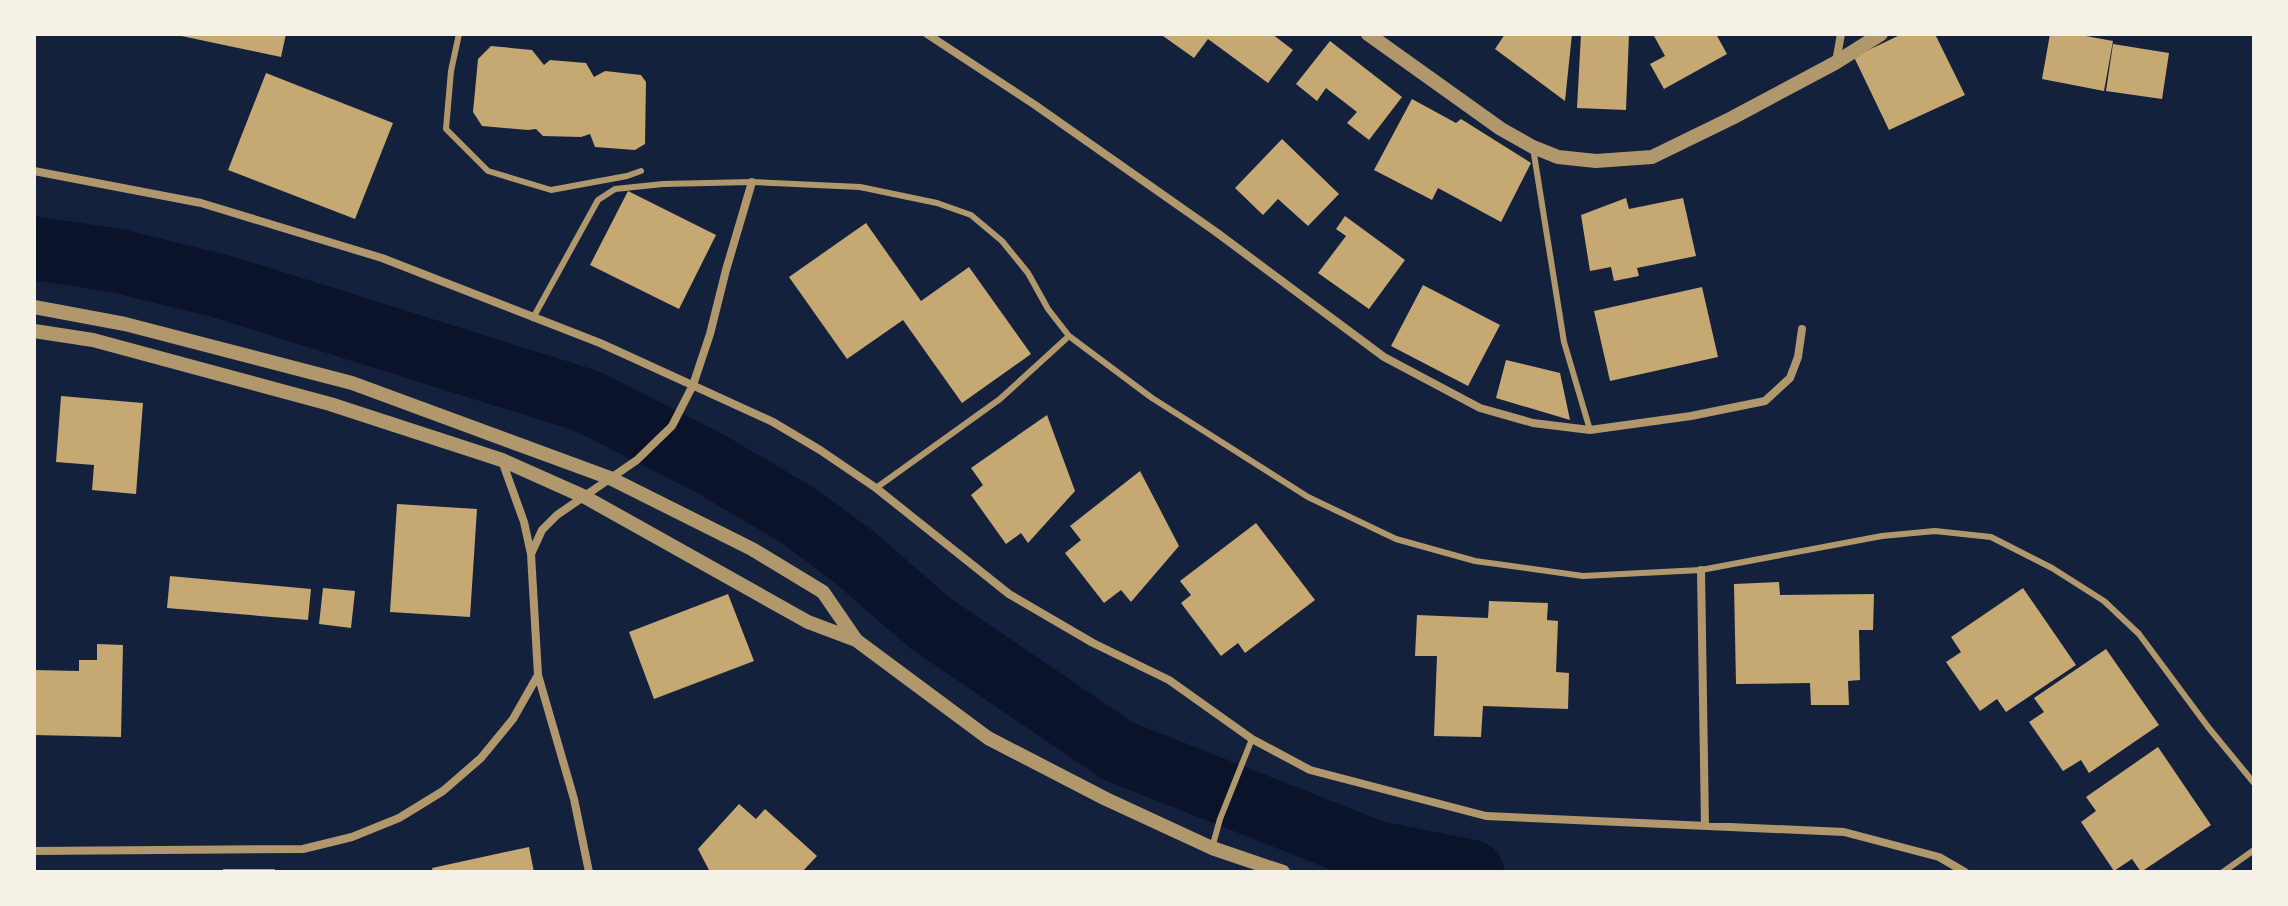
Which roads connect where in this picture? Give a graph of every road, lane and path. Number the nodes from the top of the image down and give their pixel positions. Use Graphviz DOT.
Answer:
graph roads {
  1 [pos="459,34"];
  2 [pos="927,34"];
  3 [pos="1368,34"];
  4 [pos="1841,34"];
  5 [pos="1881,34"];
  6 [pos="1835,63"];
  7 [pos="1533,147"];
  8 [pos="34,171"];
  9 [pos="641,171"];
  10 [pos="752,182"];
  11 [pos="34,307"];
  12 [pos="533,318"];
  13 [pos="1802,329"];
  14 [pos="34,331"];
  15 [pos="1069,336"];
  16 [pos="693,385"];
  17 [pos="1590,430"];
  18 [pos="502,460"];
  19 [pos="610,478"];
  20 [pos="876,488"];
  21 [pos="585,497"];
  22 [pos="531,554"];
  23 [pos="1701,570"];
  24 [pos="856,640"];
  25 [pos="538,675"];
  26 [pos="1252,739"];
  27 [pos="2254,783"];
  28 [pos="1705,826"];
  29 [pos="1212,848"];
  30 [pos="2254,850"];
  31 [pos="34,851"];
  32 [pos="589,872"];
  33 [pos="1283,872"];
  34 [pos="1965,872"];
  35 [pos="2223,872"];
  1 -- 9 [label="lane"];
  2 -- 17 [label="street"];
  3 -- 7 [label="street"];
  4 -- 6 [label="street"];
  5 -- 6 [label="street"];
  6 -- 7 [label="street"];
  7 -- 17 [label="lane"];
  8 -- 12 [label="street"];
  10 -- 12 [label="lane"];
  10 -- 15 [label="lane"];
  10 -- 16 [label="street"];
  11 -- 19 [label="street"];
  12 -- 16 [label="street"];
  13 -- 17 [label="street"];
  14 -- 18 [label="street"];
  15 -- 20 [label="lane"];
  15 -- 23 [label="lane"];
  16 -- 19 [label="street"];
  16 -- 20 [label="street"];
  18 -- 21 [label="street"];
  18 -- 22 [label="street"];
  19 -- 21 [label="street"];
  19 -- 24 [label="street"];
  20 -- 26 [label="street"];
  21 -- 22 [label="street"];
  21 -- 24 [label="street"];
  22 -- 25 [label="street"];
  23 -- 27 [label="lane"];
  23 -- 28 [label="street"];
  24 -- 29 [label="street"];
  25 -- 31 [label="street"];
  25 -- 32 [label="street"];
  26 -- 28 [label="street"];
  26 -- 29 [label="lane"];
  28 -- 34 [label="street"];
  29 -- 33 [label="street"];
  30 -- 35 [label="lane"];
}
